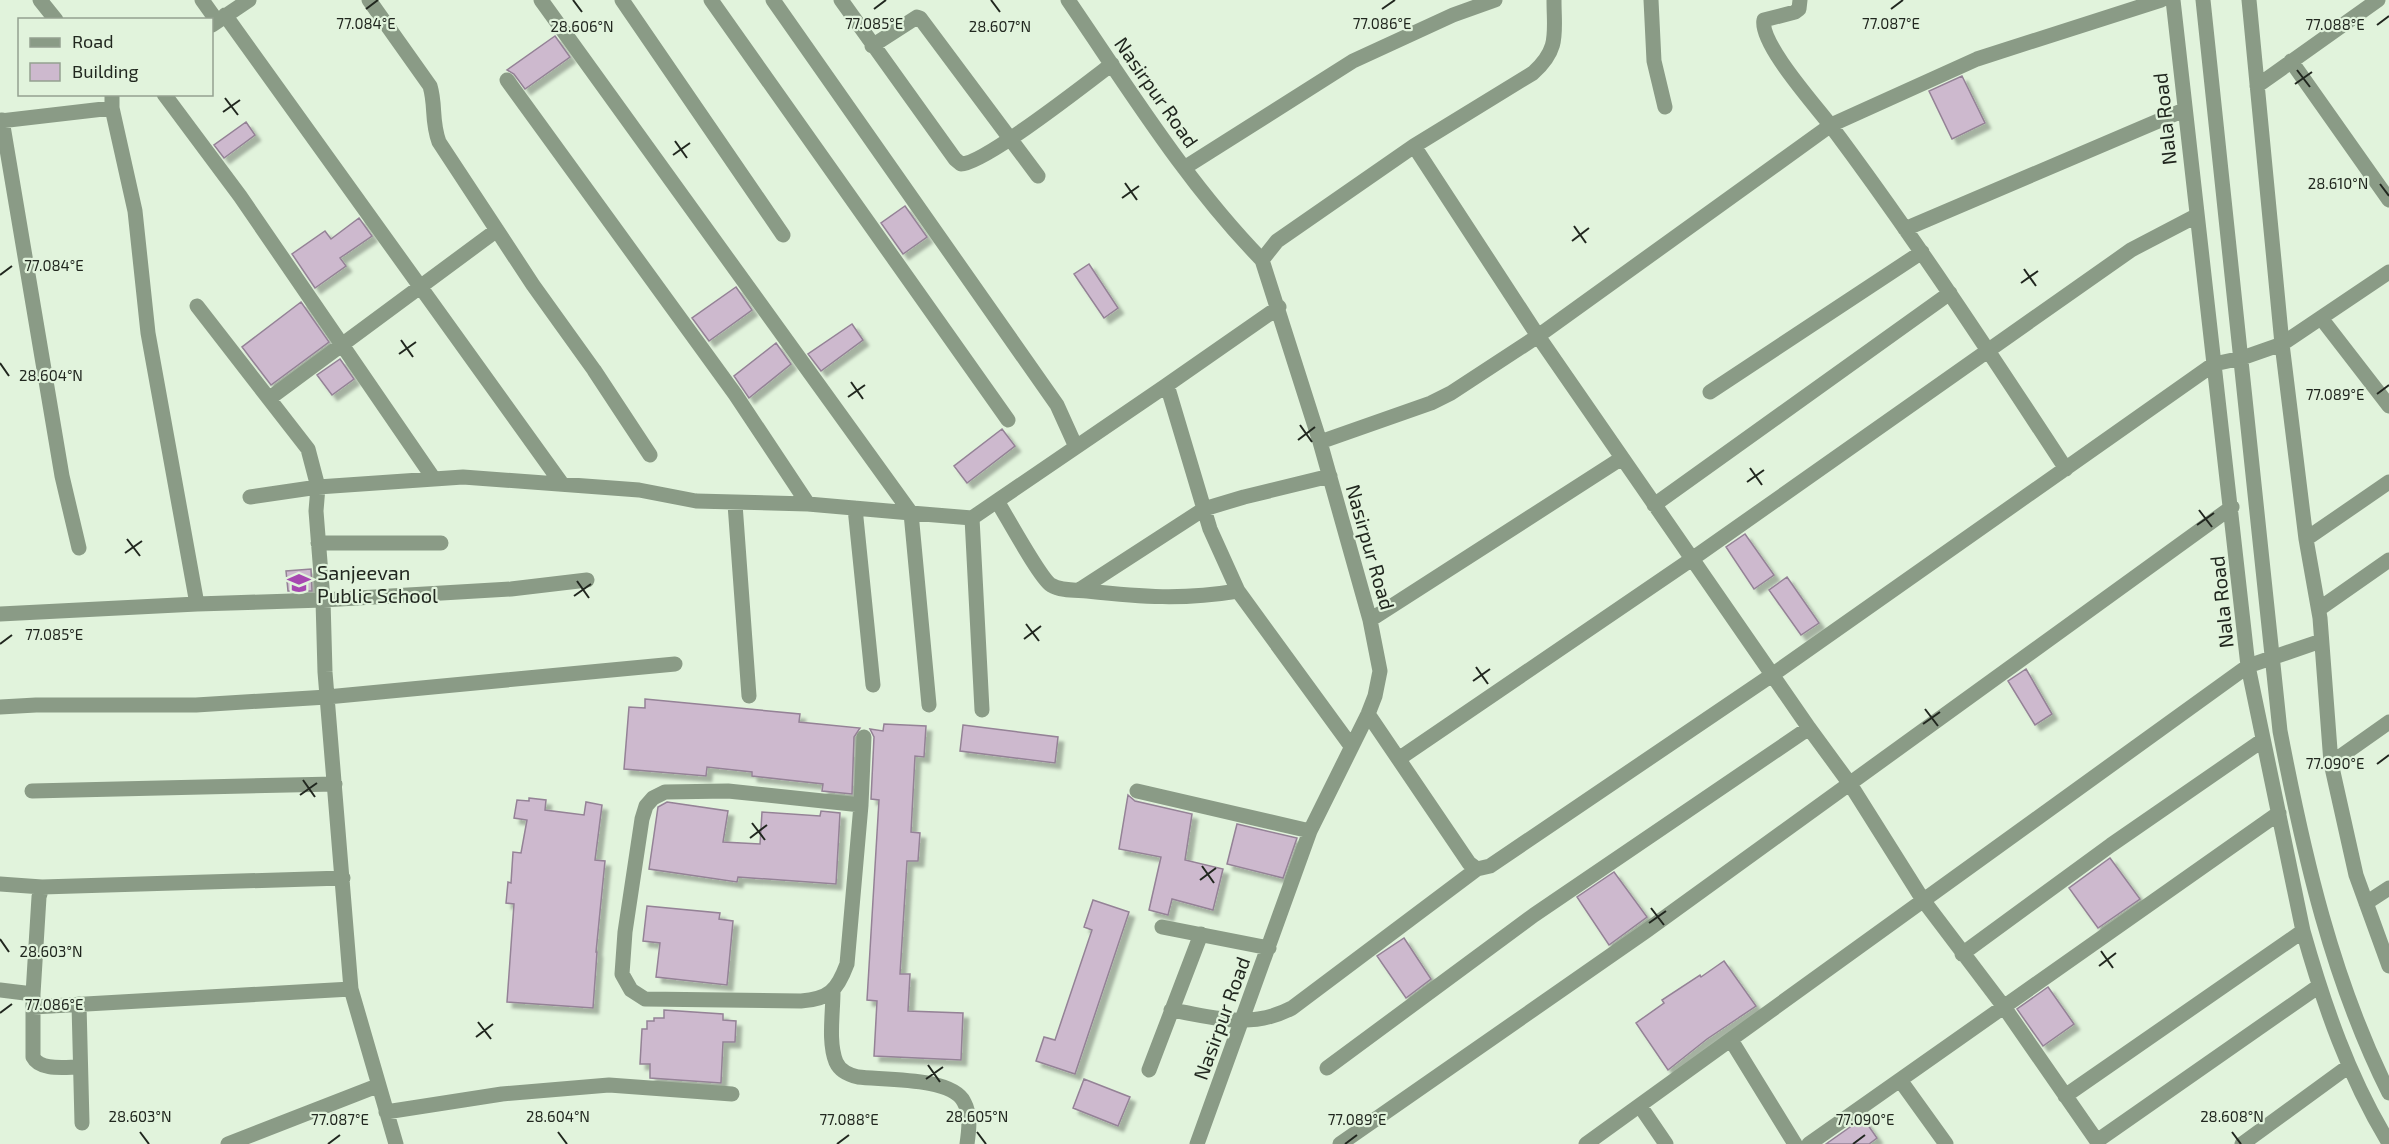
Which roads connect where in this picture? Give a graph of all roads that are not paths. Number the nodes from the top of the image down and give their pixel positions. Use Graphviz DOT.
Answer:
graph roads {
  1 [pos="40,0"];
  2 [pos="201,0"];
  3 [pos="249,0"];
  4 [pos="369,0"];
  5 [pos="541,0"];
  6 [pos="622,0"];
  7 [pos="711,0"];
  8 [pos="773,0"];
  9 [pos="841,0"];
  10 [pos="1068,0"];
  11 [pos="1496,0"];
  12 [pos="1554,0"];
  13 [pos="1651,0"];
  14 [pos="1800,0"];
  15 [pos="2161,0"];
  16 [pos="2173,0"];
  17 [pos="2203,0"];
  18 [pos="2249,0"];
  19 [pos="2378,0"];
  20 [pos="54,18"];
  21 [pos="218,20"];
  22 [pos="872,46"];
  23 [pos="2290,61"];
  24 [pos="1112,64"];
  25 [pos="507,80"];
  26 [pos="2257,86"];
  27 [pos="165,96"];
  28 [pos="112,101"];
  29 [pos="1665,107"];
  30 [pos="2184,110"];
  31 [pos="1,120"];
  32 [pos="1831,126"];
  33 [pos="1010,138"];
  34 [pos="1414,146"];
  35 [pos="1184,168"];
  36 [pos="1038,176"];
  37 [pos="2389,200"];
  38 [pos="2196,216"];
  39 [pos="1905,229"];
  40 [pos="497,230"];
  41 [pos="783,235"];
  42 [pos="1922,252"];
  43 [pos="1262,260"];
  44 [pos="2389,272"];
  45 [pos="421,288"];
  46 [pos="1950,293"];
  47 [pos="197,306"];
  48 [pos="1279,307"];
  49 [pos="2321,318"];
  50 [pos="1538,336"];
  51 [pos="341,344"];
  52 [pos="2282,344"];
  53 [pos="1988,349"];
  54 [pos="2242,358"];
  55 [pos="2214,364"];
  56 [pos="1167,385"];
  57 [pos="1710,392"];
  58 [pos="270,398"];
  59 [pos="2389,406"];
  60 [pos="1008,420"];
  61 [pos="1320,442"];
  62 [pos="1076,447"];
  63 [pos="650,455"];
  64 [pos="1622,458"];
  65 [pos="2066,469"];
  66 [pos="1330,476"];
  67 [pos="434,479"];
  68 [pos="2389,482"];
  69 [pos="562,484"];
  70 [pos="318,487"];
  71 [pos="250,497"];
  72 [pos="997,501"];
  73 [pos="735,504"];
  74 [pos="808,504"];
  75 [pos="1654,505"];
  76 [pos="2232,507"];
  77 [pos="855,508"];
  78 [pos="1204,509"];
  79 [pos="911,513"];
  80 [pos="972,518"];
  81 [pos="2306,539"];
  82 [pos="318,543"];
  83 [pos="441,543"];
  84 [pos="79,548"];
  85 [pos="1692,559"];
  86 [pos="2389,560"];
  87 [pos="587,580"];
  88 [pos="1079,590"];
  89 [pos="1238,591"];
  90 [pos="323,600"];
  91 [pos="197,603"];
  92 [pos="2319,609"];
  93 [pos="0,614"];
  94 [pos="1370,620"];
  95 [pos="2321,641"];
  96 [pos="2272,658"];
  97 [pos="675,664"];
  98 [pos="2248,666"];
  99 [pos="1772,675"];
  100 [pos="873,685"];
  101 [pos="750,696"];
  102 [pos="327,697"];
  103 [pos="929,705"];
  104 [pos="0,707"];
  105 [pos="982,710"];
  106 [pos="1368,714"];
  107 [pos="2389,722"];
  108 [pos="1809,728"];
  109 [pos="864,737"];
  110 [pos="2263,740"];
  111 [pos="1351,746"];
  112 [pos="1400,758"];
  113 [pos="2331,763"];
  114 [pos="335,784"];
  115 [pos="1850,784"];
  116 [pos="32,791"];
  117 [pos="1137,791"];
  118 [pos="861,805"];
  119 [pos="2279,813"];
  120 [pos="1310,831"];
  121 [pos="1477,869"];
  122 [pos="343,878"];
  123 [pos="0,884"];
  124 [pos="42,887"];
  125 [pos="2389,888"];
  126 [pos="1923,900"];
  127 [pos="2366,903"];
  128 [pos="1162,927"];
  129 [pos="2303,932"];
  130 [pos="1201,934"];
  131 [pos="1269,948"];
  132 [pos="1962,954"];
  133 [pos="2389,966"];
  134 [pos="2319,986"];
  135 [pos="351,989"];
  136 [pos="0,990"];
  137 [pos="832,992"];
  138 [pos="33,1000"];
  139 [pos="79,1005"];
  140 [pos="2004,1007"];
  141 [pos="1171,1010"];
  142 [pos="1242,1022"];
  143 [pos="1731,1040"];
  144 [pos="2349,1066"];
  145 [pos="80,1067"];
  146 [pos="1327,1068"];
  147 [pos="1149,1070"];
  148 [pos="1900,1080"];
  149 [pos="377,1086"];
  150 [pos="2389,1093"];
  151 [pos="732,1094"];
  152 [pos="2065,1096"];
  153 [pos="1640,1106"];
  154 [pos="386,1112"];
  155 [pos="82,1123"];
  156 [pos="2098,1143"];
  157 [pos="2389,1143"];
  158 [pos="228,1144"];
  159 [pos="396,1144"];
  160 [pos="967,1144"];
  161 [pos="1197,1144"];
  162 [pos="1340,1144"];
  163 [pos="1586,1144"];
  164 [pos="1666,1144"];
  165 [pos="1794,1144"];
  166 [pos="1809,1144"];
  167 [pos="1946,1144"];
  168 [pos="2242,1144"];
  1 -- 20 [label="street"];
  2 -- 21 [label="street"];
  3 -- 21 [label="street"];
  4 -- 40 [label="street"];
  5 -- 79 [label="street"];
  6 -- 41 [label="street"];
  7 -- 60 [label="street"];
  8 -- 62 [label="street"];
  9 -- 22 [label="street"];
  10 -- 24 [label="street, Nasirpur Road"];
  11 -- 35 [label="street"];
  12 -- 34 [label="street"];
  13 -- 29 [label="street"];
  14 -- 32 [label="street"];
  15 -- 32 [label="street"];
  16 -- 30 [label="street, Nala Road"];
  17 -- 54 [label="street"];
  18 -- 26 [label="street"];
  19 -- 23 [label="street"];
  21 -- 45 [label="street"];
  22 -- 33 [label="street"];
  22 -- 33 [label="street"];
  23 -- 26 [label="street"];
  23 -- 37 [label="street"];
  24 -- 33 [label="street"];
  24 -- 35 [label="street, Nasirpur Road"];
  25 -- 74 [label="street"];
  26 -- 52 [label="street"];
  27 -- 51 [label="street"];
  28 -- 31 [label="street"];
  28 -- 91 [label="street"];
  30 -- 38 [label="street, Nala Road"];
  30 -- 39 [label="street"];
  31 -- 84 [label="street"];
  32 -- 39 [label="street"];
  32 -- 50 [label="street"];
  33 -- 36 [label="street"];
  34 -- 43 [label="street"];
  34 -- 50 [label="street"];
  35 -- 43 [label="street, Nasirpur Road"];
  38 -- 53 [label="street"];
  38 -- 55 [label="street, Nala Road"];
  39 -- 42 [label="street"];
  40 -- 45 [label="street"];
  40 -- 63 [label="street"];
  42 -- 46 [label="street"];
  42 -- 57 [label="street"];
  43 -- 48 [label="street, Nasirpur Road"];
  44 -- 49 [label="street"];
  45 -- 51 [label="street"];
  45 -- 69 [label="street"];
  46 -- 53 [label="street"];
  46 -- 75 [label="street"];
  47 -- 58 [label="street"];
  48 -- 56 [label="street"];
  48 -- 61 [label="street, Nasirpur Road"];
  49 -- 52 [label="street"];
  49 -- 59 [label="street"];
  50 -- 61 [label="street"];
  50 -- 64 [label="street"];
  51 -- 58 [label="street"];
  51 -- 67 [label="street"];
  52 -- 54 [label="street"];
  52 -- 81 [label="street"];
  53 -- 65 [label="street"];
  53 -- 85 [label="street"];
  54 -- 55 [label="street"];
  54 -- 96 [label="street"];
  55 -- 65 [label="street"];
  55 -- 76 [label="street, Nala Road"];
  56 -- 62 [label="street"];
  56 -- 78 [label="street"];
  58 -- 70 [label="street"];
  61 -- 66 [label="street, Nasirpur Road"];
  62 -- 72 [label="street"];
  64 -- 75 [label="street"];
  64 -- 94 [label="street"];
  65 -- 99 [label="street"];
  66 -- 78 [label="street"];
  66 -- 94 [label="street, Nasirpur Road"];
  67 -- 69 [label="street"];
  67 -- 70 [label="street"];
  68 -- 81 [label="street"];
  69 -- 73 [label="street"];
  70 -- 71 [label="street"];
  70 -- 82 [label="street"];
  72 -- 80 [label="street"];
  72 -- 88 [label="street"];
  73 -- 74 [label="street"];
  73 -- 101 [label="street"];
  74 -- 77 [label="street"];
  75 -- 85 [label="street"];
  76 -- 98 [label="street, Nala Road"];
  76 -- 115 [label="street"];
  77 -- 79 [label="street"];
  77 -- 100 [label="street"];
  78 -- 88 [label="street"];
  78 -- 89 [label="street"];
  79 -- 80 [label="street"];
  79 -- 103 [label="street"];
  80 -- 105 [label="street"];
  81 -- 92 [label="street"];
  82 -- 83 [label="street"];
  82 -- 90 [label="street"];
  85 -- 99 [label="street"];
  85 -- 112 [label="street"];
  86 -- 92 [label="street"];
  87 -- 90 [label="street"];
  88 -- 89 [label="street"];
  89 -- 111 [label="street"];
  90 -- 91 [label="street"];
  90 -- 102 [label="street"];
  91 -- 93 [label="street"];
  92 -- 95 [label="street"];
  94 -- 106 [label="street, Nasirpur Road"];
  95 -- 96 [label="street"];
  95 -- 113 [label="street"];
  96 -- 98 [label="street"];
  96 -- 150 [label="street"];
  97 -- 102 [label="street"];
  98 -- 110 [label="street, Nala Road"];
  98 -- 126 [label="street"];
  99 -- 108 [label="street"];
  99 -- 121 [label="street"];
  102 -- 104 [label="street"];
  102 -- 114 [label="street"];
  106 -- 111 [label="street, Nasirpur Road"];
  106 -- 112 [label="street"];
  107 -- 113 [label="street"];
  108 -- 115 [label="street"];
  108 -- 146 [label="street"];
  109 -- 118 [label="street"];
  110 -- 119 [label="street, Nala Road"];
  110 -- 132 [label="street"];
  111 -- 120 [label="street, Nasirpur Road"];
  112 -- 121 [label="street"];
  113 -- 127 [label="street"];
  114 -- 116 [label="street"];
  114 -- 122 [label="street"];
  115 -- 126 [label="street"];
  115 -- 162 [label="street"];
  117 -- 120 [label="street"];
  118 -- 137 [label="street"];
  118 -- 137 [label="street"];
  119 -- 129 [label="street, Nala Road"];
  119 -- 140 [label="street"];
  120 -- 131 [label="street, Nasirpur Road"];
  121 -- 142 [label="street"];
  122 -- 124 [label="street"];
  122 -- 135 [label="street"];
  123 -- 124 [label="street"];
  124 -- 138 [label="street"];
  125 -- 127 [label="street"];
  126 -- 132 [label="street"];
  126 -- 143 [label="street"];
  127 -- 133 [label="street"];
  128 -- 130 [label="street"];
  129 -- 134 [label="street, Nala Road"];
  129 -- 152 [label="street"];
  130 -- 131 [label="street"];
  130 -- 141 [label="street"];
  131 -- 142 [label="street, Nasirpur Road"];
  132 -- 140 [label="street"];
  134 -- 144 [label="street, Nala Road"];
  134 -- 156 [label="street"];
  135 -- 139 [label="street"];
  135 -- 149 [label="street"];
  136 -- 138 [label="street"];
  137 -- 160 [label="street"];
  138 -- 139 [label="street"];
  138 -- 145 [label="street"];
  139 -- 145 [label="street"];
  140 -- 148 [label="street"];
  140 -- 152 [label="street"];
  141 -- 142 [label="street"];
  141 -- 147 [label="street"];
  142 -- 161 [label="street, Nasirpur Road"];
  143 -- 153 [label="street"];
  143 -- 165 [label="street"];
  144 -- 157 [label="street, Nala Road"];
  144 -- 168 [label="street"];
  145 -- 155 [label="street"];
  148 -- 166 [label="street"];
  148 -- 167 [label="street"];
  149 -- 154 [label="street"];
  149 -- 158 [label="street"];
  151 -- 154 [label="street"];
  152 -- 156 [label="street"];
  153 -- 163 [label="street"];
  153 -- 164 [label="street"];
  154 -- 159 [label="street"];
}
